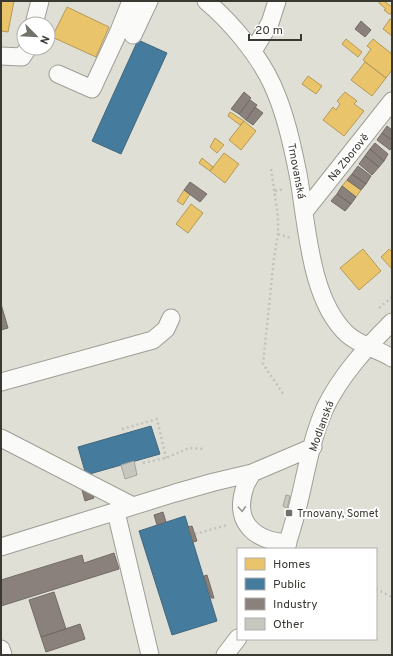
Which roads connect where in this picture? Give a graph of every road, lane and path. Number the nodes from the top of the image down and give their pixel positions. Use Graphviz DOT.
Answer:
graph roads {
  1 [pos="40,1"];
  2 [pos="131,1"];
  3 [pos="149,1"];
  4 [pos="206,1"];
  5 [pos="276,2"];
  6 [pos="36,16"];
  7 [pos="133,35"];
  8 [pos="252,51"];
  9 [pos="1,56"];
  10 [pos="23,56"];
  11 [pos="58,74"];
  12 [pos="392,101"];
  13 [pos="271,169"];
  14 [pos="287,188"];
  15 [pos="275,191"];
  16 [pos="304,212"];
  17 [pos="278,234"];
  18 [pos="296,239"];
  19 [pos="392,298"];
  20 [pos="375,313"];
  21 [pos="171,318"];
  22 [pos="392,322"];
  23 [pos="368,347"];
  24 [pos="392,358"];
  25 [pos="1,382"];
  26 [pos="284,395"];
  27 [pos="122,429"];
  28 [pos="1,438"];
  29 [pos="312,447"];
  30 [pos="203,449"];
  31 [pos="166,458"];
  32 [pos="144,463"];
  33 [pos="252,473"];
  34 [pos="133,506"];
  35 [pos="116,512"];
  36 [pos="227,525"];
  37 [pos="195,534"];
  38 [pos="286,546"];
  39 [pos="1,547"];
  40 [pos="377,590"];
  41 [pos="392,597"];
  42 [pos="237,639"];
  43 [pos="1,649"];
  44 [pos="3,655"];
  45 [pos="150,655"];
  46 [pos="225,655"];
  1 -- 6 [label="street"];
  2 -- 11 [label="street"];
  3 -- 7 [label="street"];
  4 -- 8 [label="street, Trnovanská"];
  5 -- 8 [label="street"];
  8 -- 16 [label="street, Trnovanská"];
  9 -- 10 [label="street"];
  12 -- 16 [label="street, Na Zborově"];
  13 -- 15 [label="path"];
  14 -- 15 [label="path"];
  15 -- 17 [label="path"];
  16 -- 23 [label="street, Trnovanská"];
  17 -- 18 [label="path"];
  17 -- 26 [label="path"];
  19 -- 20 [label="path"];
  21 -- 25 [label="street"];
  22 -- 23 [label="street, Modlanská"];
  23 -- 24 [label="street, Trnovanská"];
  23 -- 29 [label="street, Modlanská"];
  27 -- 31 [label="path"];
  28 -- 34 [label="street"];
  29 -- 33 [label="street"];
  29 -- 38 [label="street, Modlanská"];
  30 -- 31 [label="path"];
  31 -- 32 [label="path"];
  33 -- 34 [label="street"];
  33 -- 38 [label="street, one-way"];
  34 -- 35 [label="street"];
  35 -- 39 [label="street"];
  35 -- 45 [label="street"];
  36 -- 37 [label="path"];
  40 -- 41 [label="path"];
  42 -- 46 [label="street"];
  43 -- 44 [label="street"];
}
